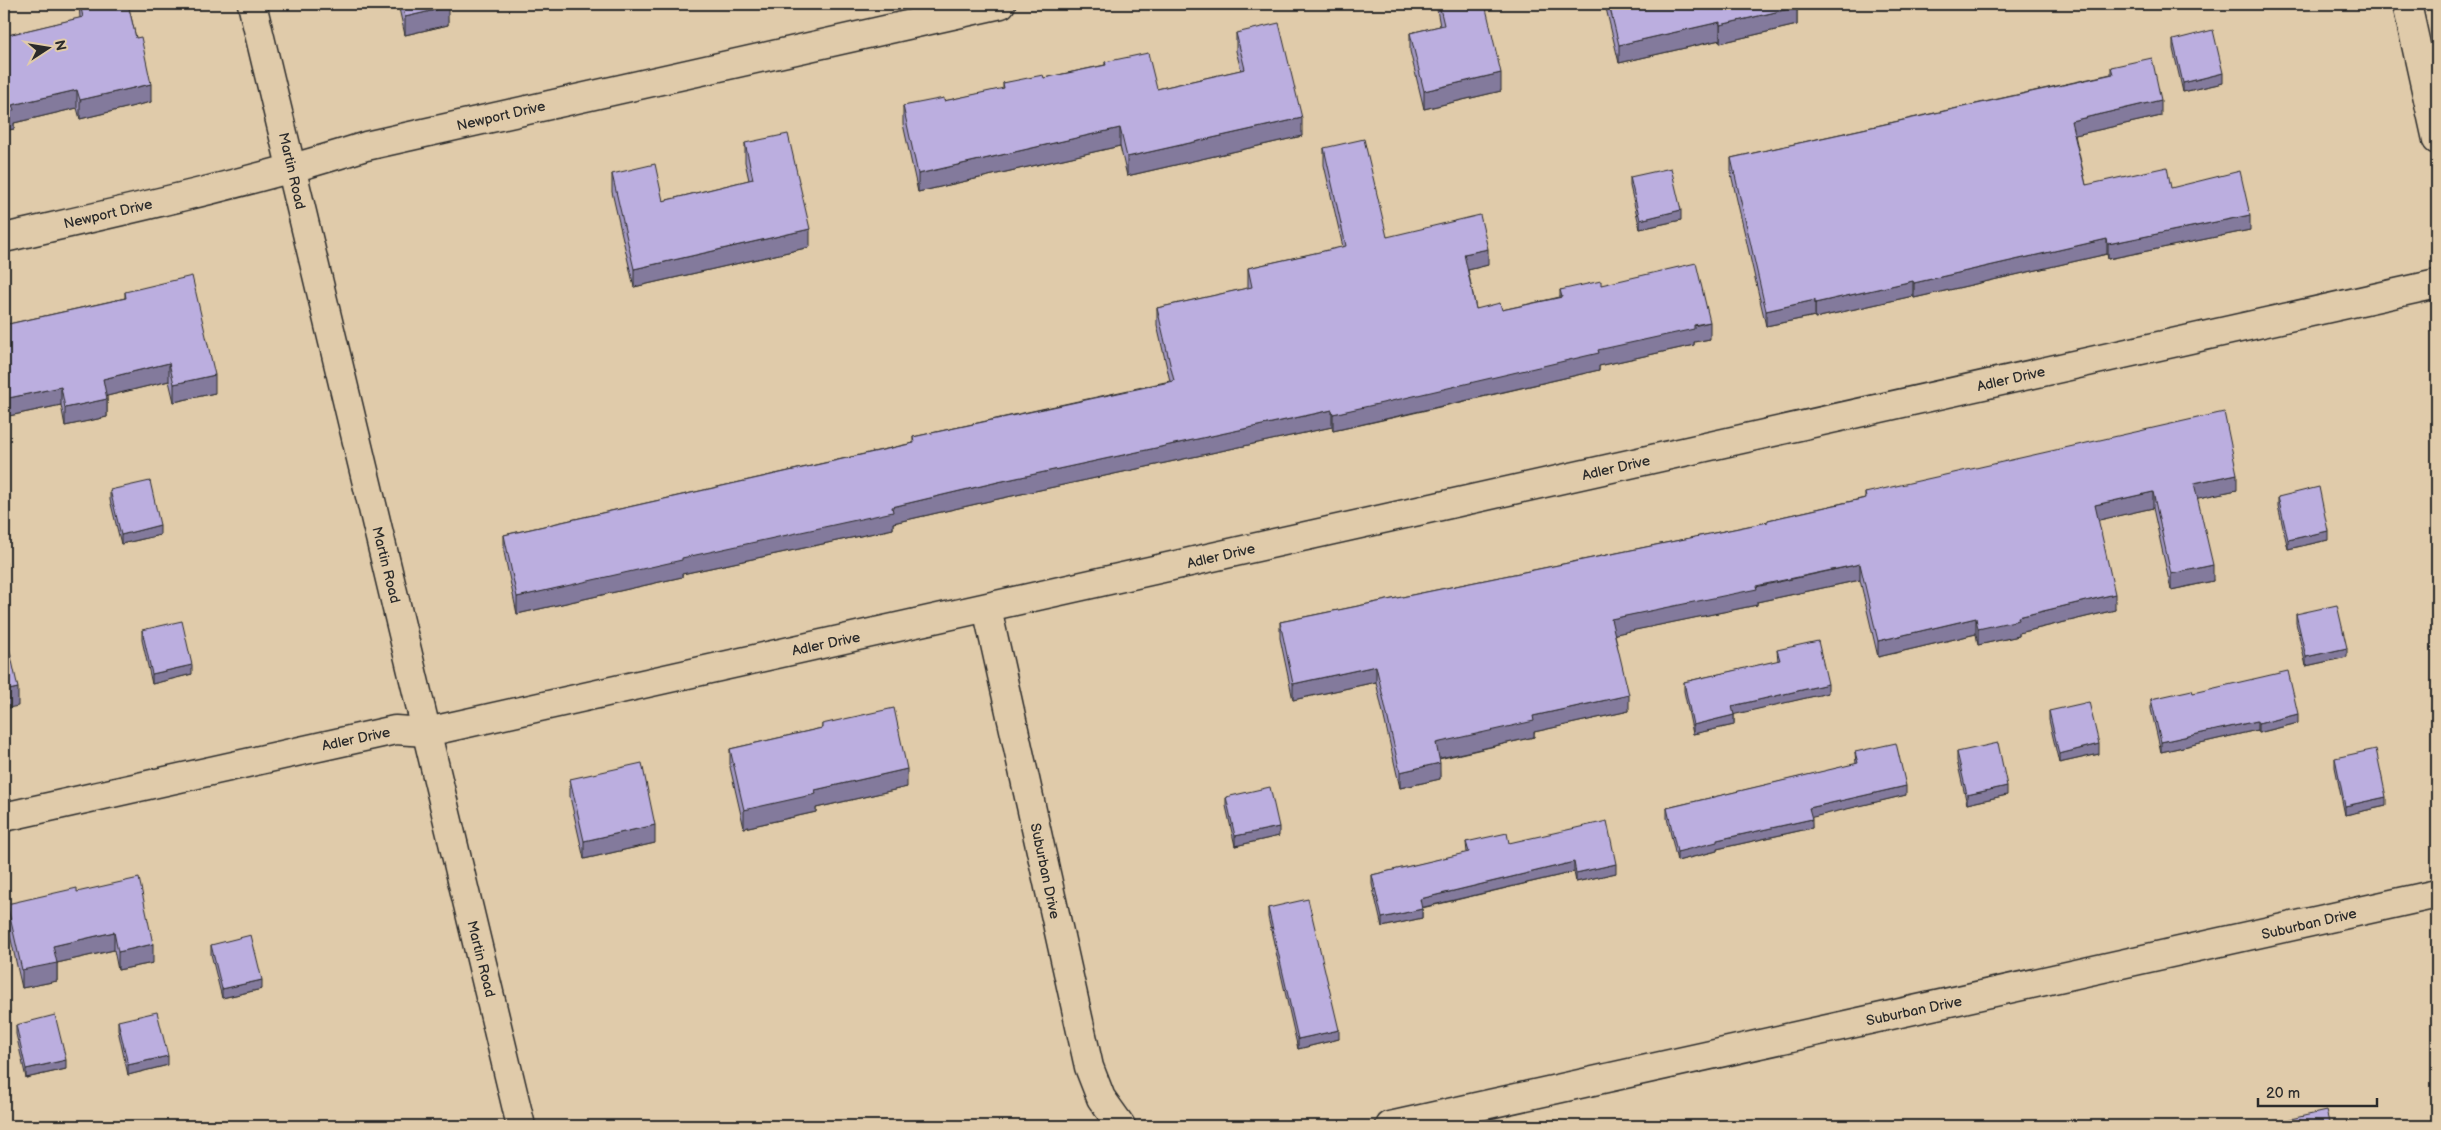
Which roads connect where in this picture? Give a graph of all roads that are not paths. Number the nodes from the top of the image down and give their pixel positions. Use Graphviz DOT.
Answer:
graph roads {
  1 [pos="252,4"];
  2 [pos="1001,4"];
  3 [pos="2407,4"];
  4 [pos="2437,140"];
  5 [pos="291,170"];
  6 [pos="4,238"];
  7 [pos="2437,284"];
  8 [pos="987,608"];
  9 [pos="427,732"];
  10 [pos="4,817"];
  11 [pos="2437,894"];
  12 [pos="522,1126"];
  13 [pos="1121,1126"];
  14 [pos="1390,1126"];
  1 -- 5 [label="street, Martin Road"];
  2 -- 5 [label="street, Newport Drive"];
  3 -- 4 [label="street"];
  5 -- 6 [label="street, Newport Drive"];
  5 -- 9 [label="street, Martin Road"];
  7 -- 8 [label="street, Adler Drive"];
  8 -- 9 [label="street, Adler Drive"];
  8 -- 13 [label="street, Suburban Drive"];
  9 -- 10 [label="street, Adler Drive"];
  9 -- 12 [label="street, Martin Road"];
  11 -- 14 [label="street, Suburban Drive"];
}
